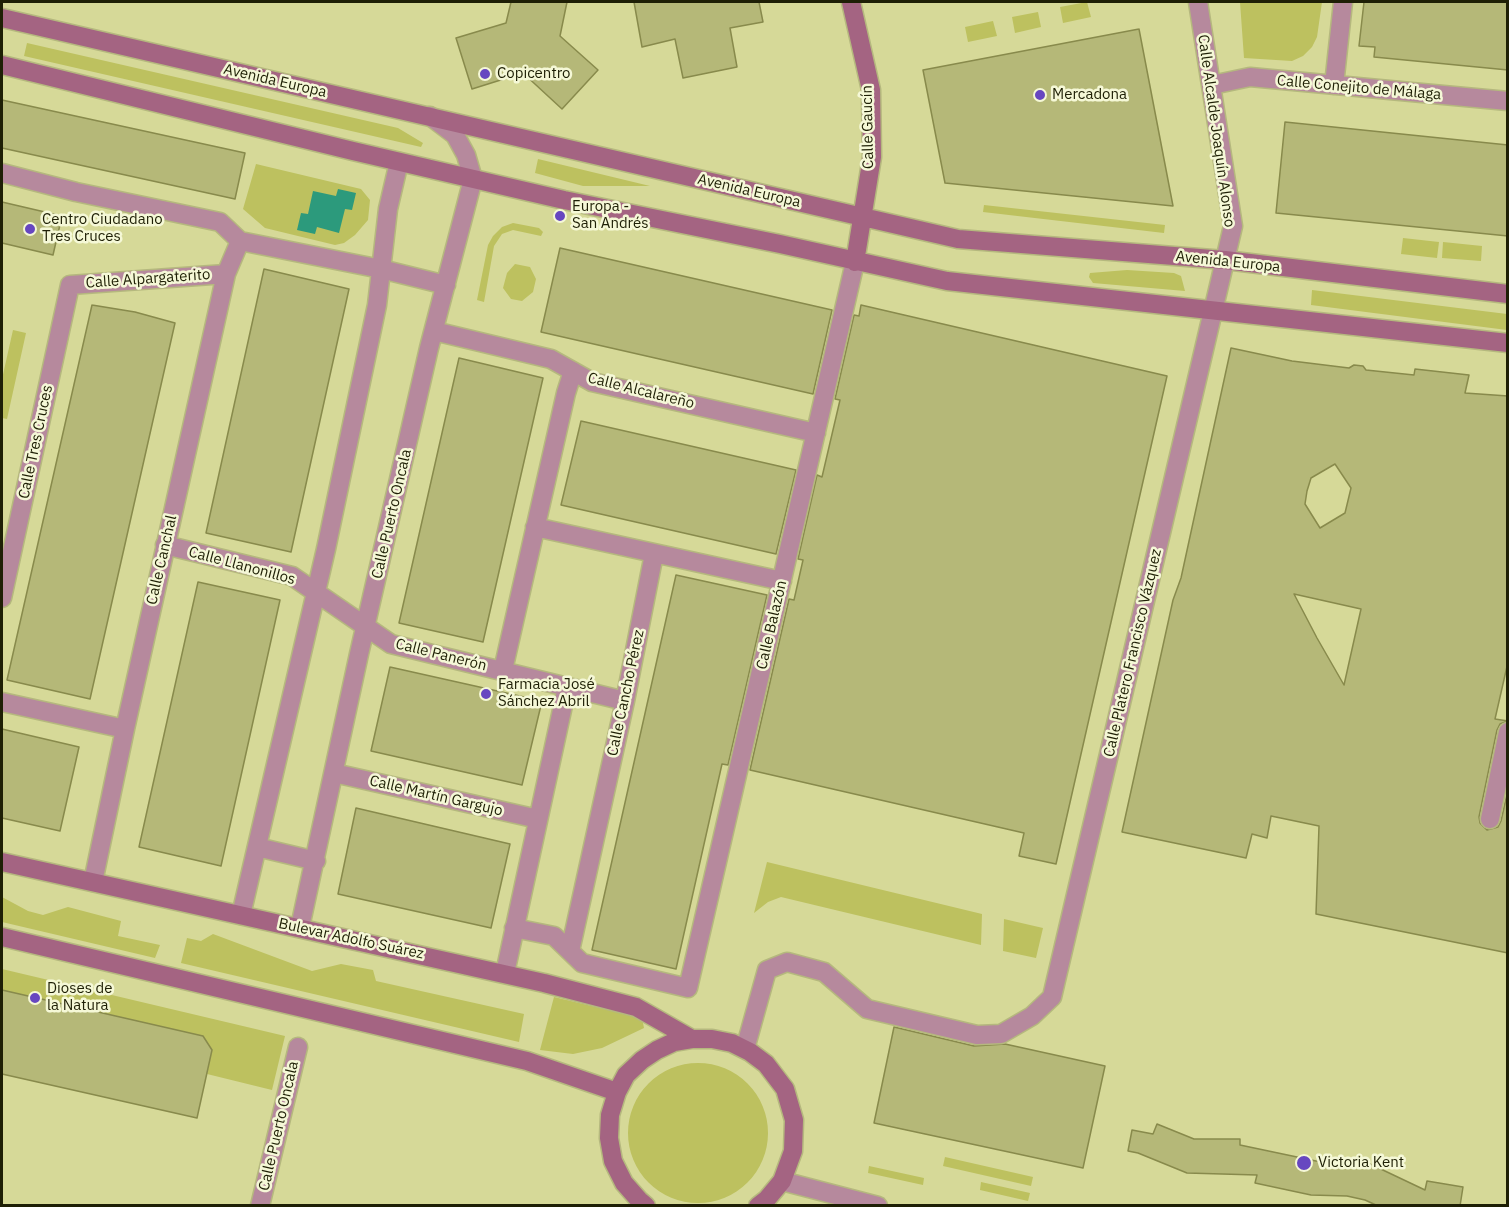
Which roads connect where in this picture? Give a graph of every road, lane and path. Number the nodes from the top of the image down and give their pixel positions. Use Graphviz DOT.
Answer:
graph roads {
  1 [pos="851,2"];
  2 [pos="1198,2"];
  3 [pos="1343,2"];
  4 [pos="2,18"];
  5 [pos="2,65"];
  6 [pos="1212,85"];
  7 [pos="1334,85"];
  8 [pos="1508,101"];
  9 [pos="430,116"];
  10 [pos="399,162"];
  11 [pos="2,172"];
  12 [pos="473,179"];
  13 [pos="863,217"];
  14 [pos="240,241"];
  15 [pos="1225,260"];
  16 [pos="855,262"];
  17 [pos="381,269"];
  18 [pos="226,274"];
  19 [pos="70,285"];
  20 [pos="446,285"];
  21 [pos="1508,294"];
  22 [pos="1214,310"];
  23 [pos="434,331"];
  24 [pos="1508,343"];
  25 [pos="573,371"];
  26 [pos="816,433"];
  27 [pos="535,527"];
  28 [pos="165,545"];
  29 [pos="654,554"];
  30 [pos="782,581"];
  31 [pos="316,591"];
  32 [pos="2,598"];
  33 [pos="365,628"];
  34 [pos="503,670"];
  35 [pos="567,687"];
  36 [pos="625,701"];
  37 [pos="2,702"];
  38 [pos="125,729"];
  39 [pos="1508,732"];
  40 [pos="334,773"];
  41 [pos="538,819"];
  42 [pos="1490,819"];
  43 [pos="257,847"];
  44 [pos="315,861"];
  45 [pos="2,862"];
  46 [pos="93,882"];
  47 [pos="241,915"];
  48 [pos="300,927"];
  49 [pos="514,928"];
  50 [pos="2,937"];
  51 [pos="570,951"];
  52 [pos="505,973"];
  53 [pos="692,1039"];
  54 [pos="298,1047"];
  55 [pos="745,1049"];
  56 [pos="617,1092"];
  57 [pos="782,1181"];
  58 [pos="260,1206"];
  59 [pos="646,1206"];
  60 [pos="758,1206"];
  61 [pos="878,1206"];
  1 -- 13 [label="main road, Calle Gaucín"];
  2 -- 6 [label="street, Calle Alcalde Joaquín Alonso"];
  3 -- 7 [label="street"];
  4 -- 9 [label="main road, Avenida Europa"];
  5 -- 10 [label="main road"];
  6 -- 7 [label="street, Calle Conejito de Málaga"];
  6 -- 15 [label="street, Calle Alcalde Joaquín Alonso"];
  7 -- 8 [label="street, Calle Conejito de Málaga"];
  9 -- 12 [label="street"];
  9 -- 13 [label="main road, Avenida Europa"];
  10 -- 12 [label="main road"];
  10 -- 17 [label="street"];
  11 -- 14 [label="street"];
  12 -- 16 [label="main road"];
  12 -- 20 [label="street, Calle Puerto Oncala"];
  13 -- 15 [label="main road, Avenida Europa"];
  13 -- 16 [label="main road, Calle Gaucín"];
  14 -- 17 [label="street"];
  14 -- 18 [label="street, Calle Canchal"];
  15 -- 21 [label="main road, Avenida Europa"];
  15 -- 22 [label="street, Calle Alcalde Joaquín Alonso"];
  16 -- 22 [label="main road"];
  16 -- 26 [label="street, Calle Balazón"];
  17 -- 20 [label="street"];
  17 -- 31 [label="street"];
  18 -- 19 [label="street, Calle Alpargaterito"];
  18 -- 28 [label="street, Calle Canchal"];
  19 -- 32 [label="street, Calle Tres Cruces"];
  20 -- 23 [label="street, Calle Puerto Oncala"];
  22 -- 24 [label="main road"];
  22 -- 55 [label="street, Calle Platero Francisco Vázquez"];
  23 -- 25 [label="street, Calle Alcalareño"];
  23 -- 33 [label="street, Calle Puerto Oncala"];
  25 -- 26 [label="street, Calle Alcalareño"];
  25 -- 27 [label="street"];
  26 -- 30 [label="street, Calle Balazón"];
  27 -- 29 [label="street"];
  27 -- 34 [label="street"];
  28 -- 31 [label="street, Calle Llanonillos"];
  28 -- 38 [label="street, Calle Canchal"];
  29 -- 30 [label="street"];
  29 -- 36 [label="street, Calle Cancho Pérez"];
  30 -- 51 [label="street, Calle Balazón"];
  31 -- 33 [label="street, Calle Llanonillos"];
  31 -- 43 [label="street"];
  33 -- 34 [label="street, Calle Panerón"];
  33 -- 40 [label="street, Calle Puerto Oncala"];
  34 -- 35 [label="street, Calle Panerón"];
  35 -- 36 [label="street, Calle Panerón"];
  35 -- 41 [label="street"];
  36 -- 51 [label="street, Calle Cancho Pérez"];
  37 -- 38 [label="street"];
  38 -- 46 [label="street, Calle Canchal"];
  39 -- 42 [label="street"];
  40 -- 41 [label="street, Calle Martín Gargujo"];
  40 -- 44 [label="street, Calle Puerto Oncala"];
  41 -- 49 [label="street"];
  43 -- 44 [label="street"];
  43 -- 47 [label="street"];
  44 -- 48 [label="street, Calle Puerto Oncala"];
  45 -- 46 [label="main road, Bulevar Adolfo Suárez"];
  46 -- 47 [label="main road, Bulevar Adolfo Suárez"];
  47 -- 48 [label="main road, Bulevar Adolfo Suárez"];
  48 -- 52 [label="main road, Bulevar Adolfo Suárez"];
  49 -- 51 [label="street"];
  49 -- 52 [label="street"];
  50 -- 56 [label="main road"];
  52 -- 53 [label="main road, Bulevar Adolfo Suárez"];
  53 -- 55 [label="main road"];
  53 -- 56 [label="main road"];
  54 -- 58 [label="street, Calle Puerto Oncala"];
  55 -- 57 [label="main road"];
  56 -- 59 [label="main road"];
  57 -- 60 [label="main road"];
  57 -- 61 [label="street"];
}
